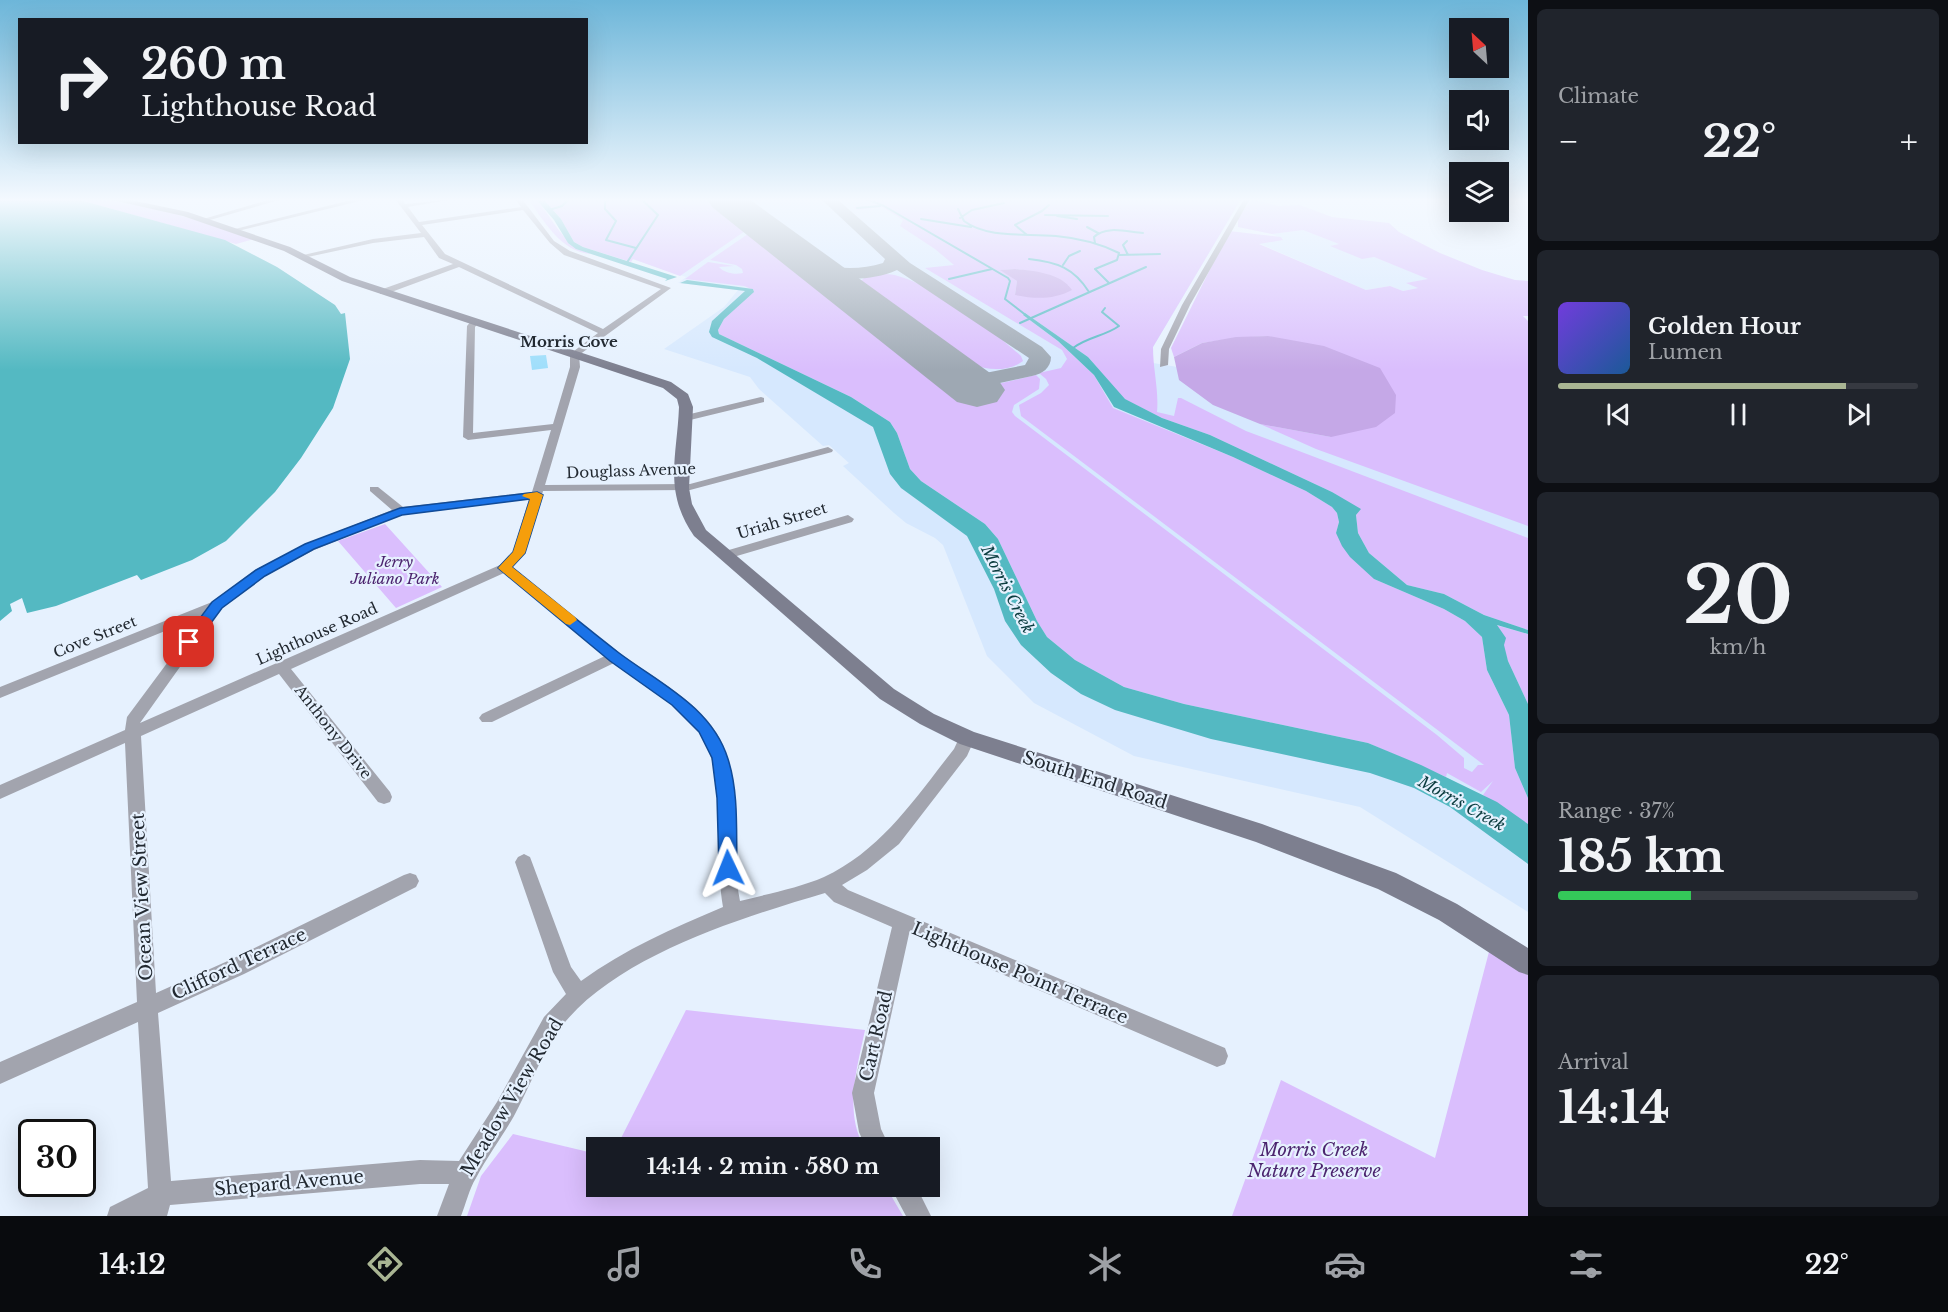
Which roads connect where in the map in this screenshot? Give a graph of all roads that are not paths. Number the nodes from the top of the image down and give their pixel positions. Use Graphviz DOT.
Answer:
graph roads {
  1 [pos="303,256"];
  2 [pos="443,256"];
  3 [pos="575,256"];
  4 [pos="1214,256"];
  5 [pos="460,264"];
  6 [pos="383,292"];
  7 [pos="475,322"];
  8 [pos="604,333"];
  9 [pos="574,354"];
  10 [pos="1162,365"];
  11 [pos="761,400"];
  12 [pos="686,418"];
  13 [pos="558,426"];
  14 [pos="828,450"];
  15 [pos="681,486"];
  16 [pos="374,489"];
  17 [pos="538,492"];
  18 [pos="400,511"];
  19 [pos="848,519"];
  20 [pos="726,555"];
  21 [pos="505,568"];
  22 [pos="217,605"];
  23 [pos="615,657"];
  24 [pos="282,668"];
  25 [pos="0,693"];
  26 [pos="487,718"];
  27 [pos="135,733"];
  28 [pos="967,738"];
  29 [pos="0,792"];
  30 [pos="384,797"];
  31 [pos="524,862"];
  32 [pos="410,882"];
  33 [pos="828,884"];
  34 [pos="733,912"];
  35 [pos="902,923"];
  36 [pos="1528,963"];
  37 [pos="579,995"];
  38 [pos="147,1006"];
  39 [pos="1217,1056"];
  40 [pos="0,1073"];
  41 [pos="873,1137"];
  42 [pos="465,1173"];
  43 [pos="908,1197"];
  44 [pos="158,1205"];
  45 [pos="119,1216"];
  46 [pos="449,1216"];
  47 [pos="919,1216"];
  1 -- 6 [label="main road"];
  2 -- 5 [label="street"];
  3 -- 8 [label="street"];
  4 -- 10 [label="street"];
  5 -- 6 [label="street"];
  5 -- 8 [label="street"];
  6 -- 7 [label="main road"];
  7 -- 9 [label="main road"];
  7 -- 13 [label="street"];
  8 -- 9 [label="street"];
  9 -- 12 [label="main road"];
  9 -- 13 [label="street"];
  11 -- 12 [label="street"];
  12 -- 15 [label="main road, South End Road"];
  13 -- 17 [label="street"];
  14 -- 15 [label="street, Douglass Avenue"];
  15 -- 17 [label="street, Douglass Avenue"];
  15 -- 20 [label="main road, South End Road"];
  16 -- 18 [label="street"];
  17 -- 18 [label="street, Cove Street"];
  17 -- 21 [label="street"];
  18 -- 22 [label="street, Cove Street"];
  19 -- 20 [label="street, Uriah Street"];
  20 -- 28 [label="main road, South End Road"];
  21 -- 23 [label="street"];
  21 -- 24 [label="street, Lighthouse Road"];
  22 -- 25 [label="street, Cove Street"];
  22 -- 27 [label="street, Ocean View Street"];
  23 -- 26 [label="street"];
  23 -- 34 [label="street"];
  24 -- 27 [label="street, Lighthouse Road"];
  24 -- 30 [label="street, Anthony Drive"];
  27 -- 29 [label="street, Lighthouse Road"];
  27 -- 38 [label="street, Ocean View Street"];
  28 -- 33 [label="street, Meadow View Road"];
  28 -- 36 [label="main road, South End Road"];
  31 -- 37 [label="street"];
  32 -- 38 [label="street, Clifford Terrace"];
  33 -- 34 [label="street, Meadow View Road"];
  33 -- 35 [label="street, Lighthouse Point Terrace"];
  34 -- 37 [label="street, Meadow View Road"];
  35 -- 39 [label="street, Lighthouse Point Terrace"];
  35 -- 41 [label="street, Cart Road"];
  37 -- 42 [label="street, Meadow View Road"];
  38 -- 40 [label="street, Clifford Terrace"];
  38 -- 44 [label="street, Ocean View Street"];
  42 -- 44 [label="street, Shepard Avenue"];
  42 -- 46 [label="street, Meadow View Road"];
  43 -- 47 [label="street"];
  44 -- 45 [label="street, Shepard Avenue"];
}
